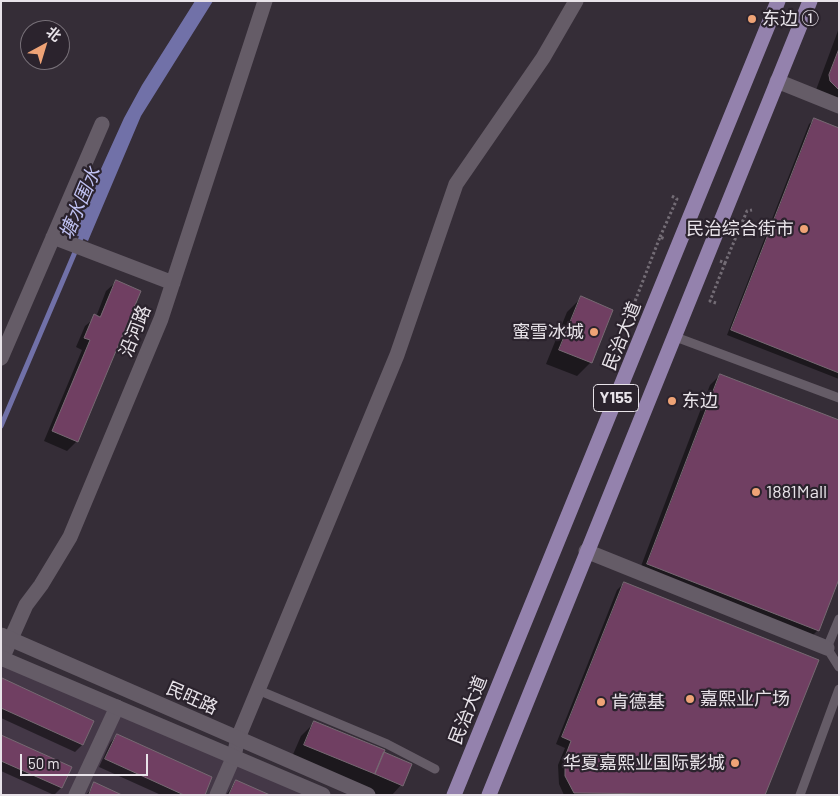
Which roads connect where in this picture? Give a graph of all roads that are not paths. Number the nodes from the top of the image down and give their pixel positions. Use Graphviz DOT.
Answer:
graph roads {
  1 [pos="265,1"];
  2 [pos="576,1"];
  3 [pos="778,1"];
  4 [pos="810,1"];
  5 [pos="777,81"];
  6 [pos="839,106"];
  7 [pos="102,124"];
  8 [pos="60,240"];
  9 [pos="173,282"];
  10 [pos="674,336"];
  11 [pos="1,358"];
  12 [pos="839,398"];
  13 [pos="586,551"];
  14 [pos="839,619"];
  15 [pos="6,637"];
  16 [pos="827,648"];
  17 [pos="2,658"];
  18 [pos="839,667"];
  19 [pos="839,689"];
  20 [pos="258,690"];
  21 [pos="117,707"];
  22 [pos="238,738"];
  23 [pos="234,756"];
  24 [pos="434,769"];
  25 [pos="76,795"];
  26 [pos="217,795"];
  27 [pos="323,795"];
  28 [pos="368,795"];
  29 [pos="454,795"];
  30 [pos="489,795"];
  31 [pos="800,795"];
  1 -- 9 [label="street, 沿河路"];
  2 -- 20 [label="street"];
  3 -- 29 [label="main road, 民治大道 / Y155"];
  4 -- 5 [label="main road, Y155"];
  5 -- 6 [label="street"];
  5 -- 10 [label="main road, Y155"];
  7 -- 8 [label="street"];
  8 -- 9 [label="street"];
  8 -- 11 [label="street"];
  9 -- 15 [label="street, 沿河路"];
  10 -- 12 [label="lane"];
  10 -- 13 [label="main road, Y155"];
  13 -- 16 [label="street"];
  13 -- 30 [label="main road, Y155"];
  14 -- 16 [label="lane"];
  15 -- 17 [label="street, 沿河路"];
  15 -- 22 [label="street, 民旺路"];
  16 -- 18 [label="lane"];
  17 -- 21 [label="street, 民旺路"];
  19 -- 31 [label="lane"];
  20 -- 22 [label="street"];
  20 -- 24 [label="lane"];
  21 -- 23 [label="street, 民旺路"];
  21 -- 25 [label="street"];
  22 -- 23 [label="street"];
  22 -- 28 [label="street, 民旺路"];
  23 -- 26 [label="street"];
  23 -- 27 [label="street, 民旺路"];
}
